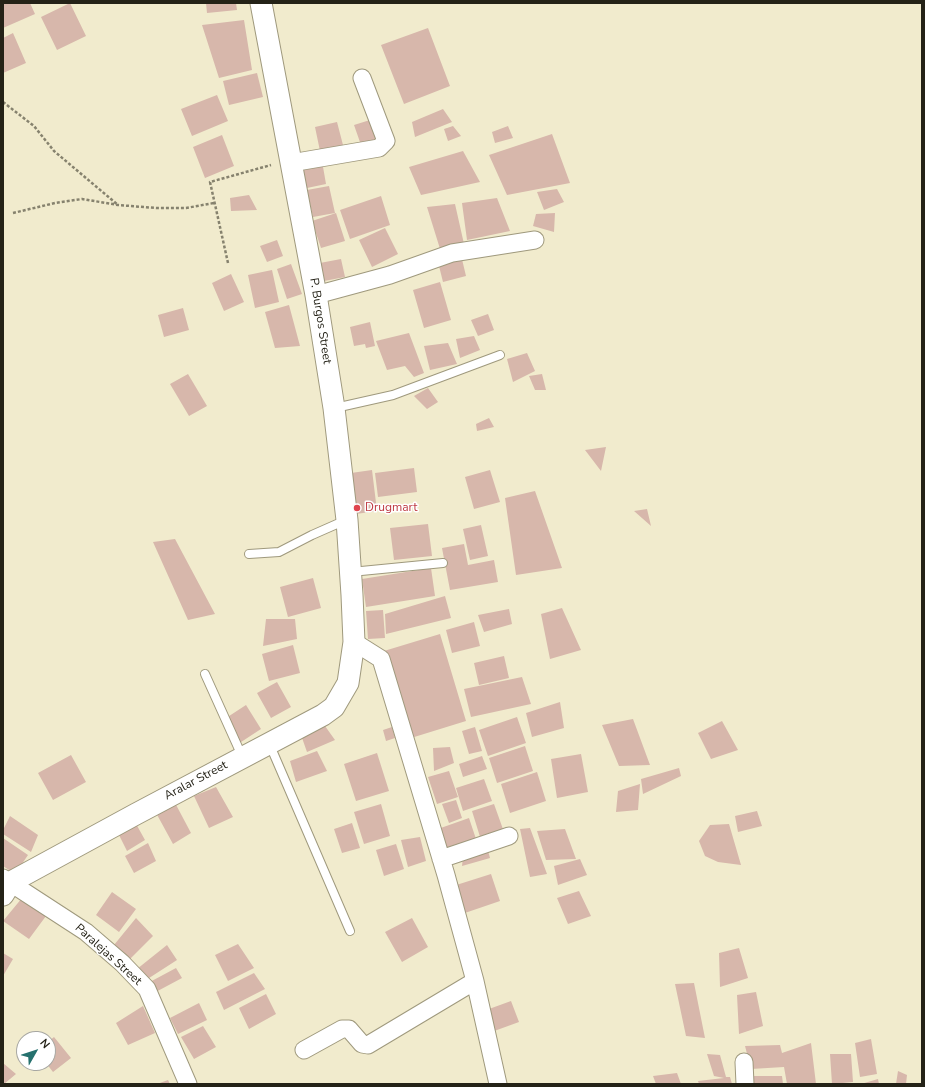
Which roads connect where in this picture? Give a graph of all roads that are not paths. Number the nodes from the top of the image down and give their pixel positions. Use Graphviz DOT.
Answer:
graph roads {
  1 [pos="261,3"];
  2 [pos="362,78"];
  3 [pos="291,161"];
  4 [pos="535,240"];
  5 [pos="316,295"];
  6 [pos="500,355"];
  7 [pos="334,408"];
  8 [pos="346,520"];
  9 [pos="249,554"];
  10 [pos="443,563"];
  11 [pos="350,572"];
  12 [pos="354,642"];
  13 [pos="205,674"];
  14 [pos="269,742"];
  15 [pos="242,756"];
  16 [pos="509,836"];
  17 [pos="441,859"];
  18 [pos="6,885"];
  19 [pos="350,931"];
  20 [pos="476,981"];
  21 [pos="304,1050"];
  22 [pos="744,1062"];
  23 [pos="188,1084"];
  24 [pos="498,1084"];
  25 [pos="745,1084"];
  1 -- 3 [label="street, P. Burgos Street"];
  2 -- 3 [label="street"];
  3 -- 5 [label="street, P. Burgos Street"];
  4 -- 5 [label="street"];
  5 -- 7 [label="street, P. Burgos Street"];
  6 -- 7 [label="lane"];
  7 -- 8 [label="street, P. Burgos Street"];
  8 -- 9 [label="lane"];
  8 -- 11 [label="street, P. Burgos Street"];
  10 -- 11 [label="lane"];
  11 -- 12 [label="street, P. Burgos Street"];
  12 -- 14 [label="street, Aralar Street"];
  12 -- 17 [label="street"];
  13 -- 15 [label="lane"];
  14 -- 15 [label="street, Aralar Street"];
  14 -- 19 [label="lane"];
  15 -- 18 [label="street, Aralar Street"];
  16 -- 17 [label="street"];
  17 -- 20 [label="street"];
  18 -- 23 [label="street, Paralejas Street"];
  20 -- 21 [label="street"];
  20 -- 24 [label="street"];
  22 -- 25 [label="street"];
}
